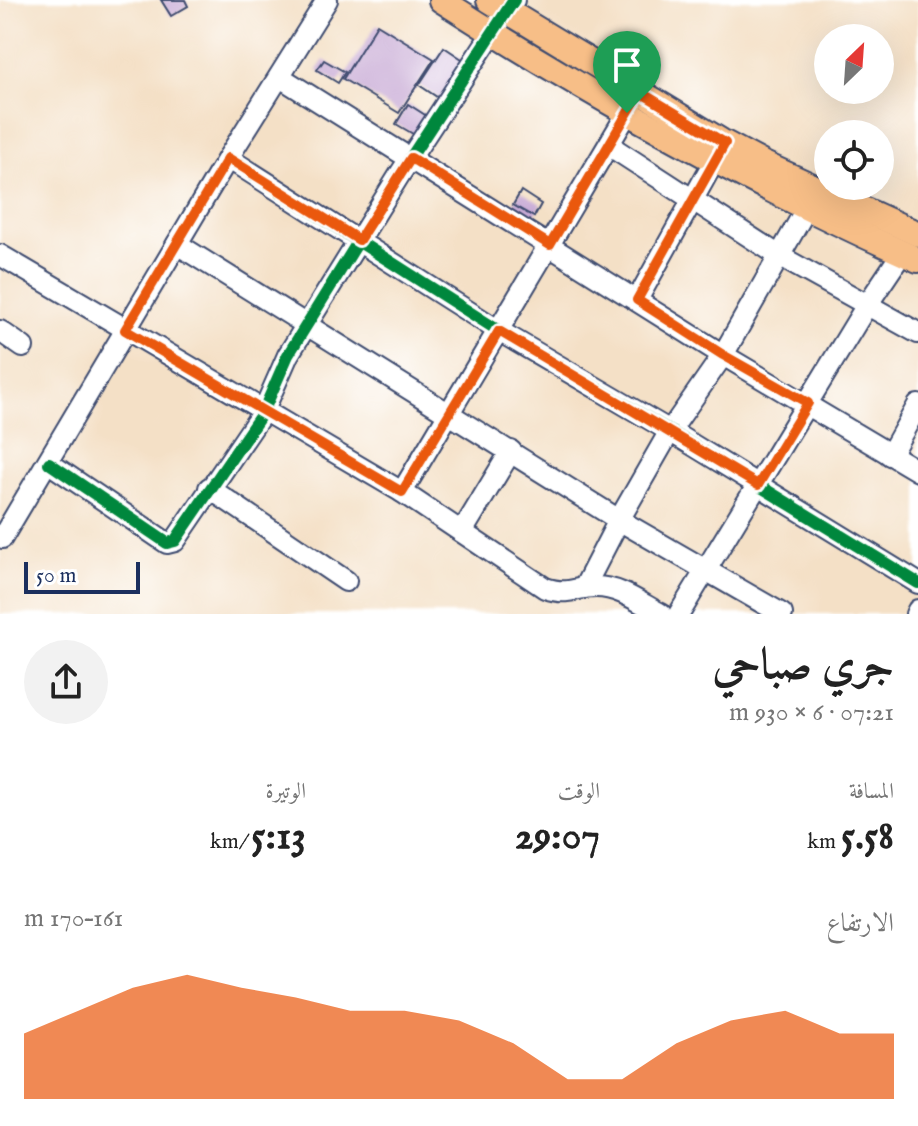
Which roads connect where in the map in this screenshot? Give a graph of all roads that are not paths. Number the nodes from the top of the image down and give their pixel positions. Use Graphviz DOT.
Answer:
graph roads {
  1 [pos="327,0"];
  2 [pos="441,0"];
  3 [pos="503,4"];
  4 [pos="493,33"];
  5 [pos="280,77"];
  6 [pos="640,92"];
  7 [pos="627,113"];
  8 [pos="610,146"];
  9 [pos="719,152"];
  10 [pos="228,158"];
  11 [pos="411,158"];
  12 [pos="812,199"];
  13 [pos="693,200"];
  14 [pos="359,240"];
  15 [pos="177,244"];
  16 [pos="550,245"];
  17 [pos="913,249"];
  18 [pos="781,257"];
  19 [pos="1,259"];
  20 [pos="637,300"];
  21 [pos="867,305"];
  22 [pos="308,324"];
  23 [pos="125,330"];
  24 [pos="0,331"];
  25 [pos="499,331"];
  26 [pos="918,333"];
  27 [pos="23,347"];
  28 [pos="723,355"];
  29 [pos="808,403"];
  30 [pos="918,405"];
  31 [pos="263,412"];
  32 [pos="450,412"];
  33 [pos="670,431"];
  34 [pos="511,451"];
  35 [pos="890,455"];
  36 [pos="49,463"];
  37 [pos="918,471"];
  38 [pos="758,485"];
  39 [pos="209,488"];
  40 [pos="402,492"];
  41 [pos="8,512"];
  42 [pos="619,520"];
  43 [pos="462,532"];
  44 [pos="2,538"];
  45 [pos="705,568"];
  46 [pos="346,581"];
  47 [pos="918,583"];
  48 [pos="584,588"];
  49 [pos="661,614"];
  50 [pos="679,614"];
  51 [pos="782,614"];
  1 -- 5 [label="street"];
  2 -- 4 [label="main road"];
  3 -- 4 [label="street"];
  3 -- 6 [label="main road"];
  4 -- 7 [label="main road"];
  4 -- 11 [label="street"];
  5 -- 10 [label="street"];
  5 -- 11 [label="street"];
  6 -- 7 [label="street"];
  6 -- 9 [label="main road"];
  7 -- 8 [label="street"];
  7 -- 9 [label="main road"];
  8 -- 13 [label="street"];
  8 -- 16 [label="street"];
  9 -- 12 [label="main road"];
  9 -- 13 [label="street"];
  10 -- 14 [label="street"];
  10 -- 15 [label="street"];
  11 -- 14 [label="street"];
  11 -- 16 [label="street"];
  12 -- 17 [label="main road"];
  12 -- 18 [label="street"];
  13 -- 18 [label="street"];
  13 -- 20 [label="street"];
  14 -- 22 [label="street"];
  14 -- 25 [label="street"];
  15 -- 22 [label="street"];
  15 -- 23 [label="street"];
  16 -- 20 [label="street"];
  16 -- 25 [label="street"];
  17 -- 21 [label="street"];
  18 -- 21 [label="street"];
  18 -- 28 [label="street"];
  19 -- 23 [label="street"];
  20 -- 28 [label="street"];
  21 -- 26 [label="street"];
  21 -- 29 [label="street"];
  22 -- 31 [label="street"];
  22 -- 32 [label="street"];
  23 -- 31 [label="street"];
  23 -- 36 [label="street"];
  24 -- 27 [label="street"];
  25 -- 32 [label="street"];
  25 -- 33 [label="street"];
  28 -- 29 [label="street"];
  28 -- 33 [label="street"];
  29 -- 35 [label="street"];
  29 -- 38 [label="street"];
  30 -- 35 [label="street"];
  31 -- 39 [label="street"];
  31 -- 40 [label="street"];
  32 -- 34 [label="street"];
  32 -- 40 [label="street"];
  33 -- 38 [label="street"];
  33 -- 42 [label="street"];
  34 -- 42 [label="street"];
  34 -- 43 [label="street"];
  35 -- 37 [label="street"];
  36 -- 39 [label="street"];
  36 -- 41 [label="street"];
  38 -- 45 [label="street"];
  38 -- 47 [label="street"];
  39 -- 46 [label="street"];
  40 -- 43 [label="street"];
  41 -- 44 [label="street"];
  42 -- 45 [label="street"];
  42 -- 48 [label="street"];
  43 -- 48 [label="street"];
  45 -- 50 [label="street"];
  45 -- 51 [label="street"];
  48 -- 49 [label="street"];
}
